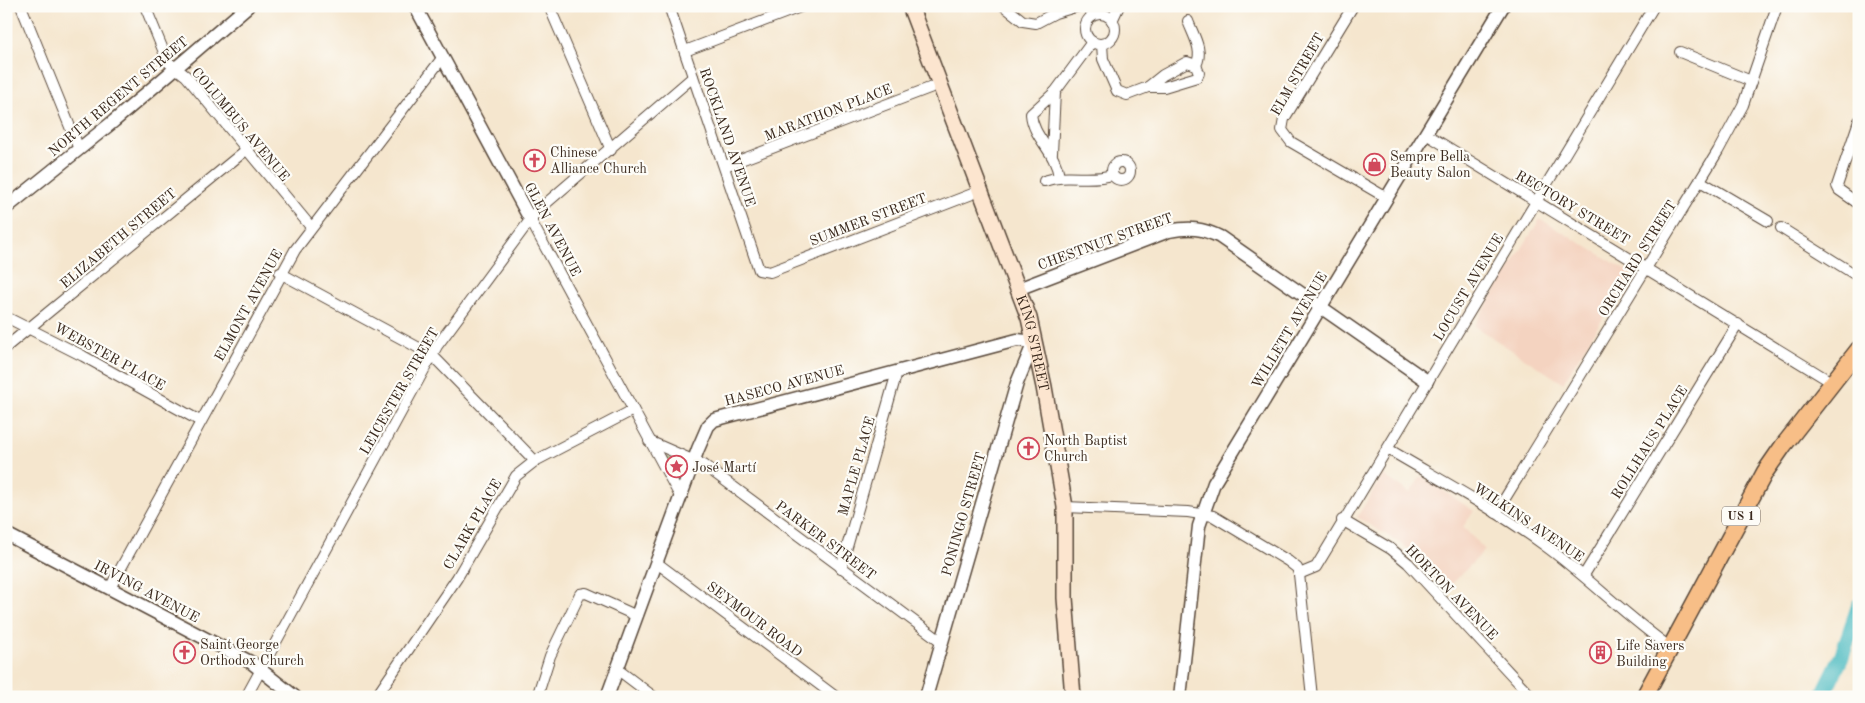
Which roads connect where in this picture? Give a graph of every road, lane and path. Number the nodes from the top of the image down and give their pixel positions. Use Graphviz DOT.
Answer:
graph roads {
  1 [pos="21,6"];
  2 [pos="145,6"];
  3 [pos="248,6"];
  4 [pos="415,6"];
  5 [pos="550,6"];
  6 [pos="670,6"];
  7 [pos="803,6"];
  8 [pos="910,6"];
  9 [pos="1004,6"];
  10 [pos="1079,6"];
  11 [pos="1120,6"];
  12 [pos="1353,6"];
  13 [pos="1503,6"];
  14 [pos="1654,6"];
  15 [pos="1777,6"];
  16 [pos="1090,18"];
  17 [pos="1112,21"];
  18 [pos="1188,21"];
  19 [pos="1097,43"];
  20 [pos="685,51"];
  21 [pos="1680,52"];
  22 [pos="442,57"];
  23 [pos="1196,65"];
  24 [pos="175,68"];
  25 [pos="693,77"];
  26 [pos="1751,81"];
  27 [pos="940,84"];
  28 [pos="1148,88"];
  29 [pos="1055,92"];
  30 [pos="1859,121"];
  31 [pos="1426,134"];
  32 [pos="79,149"];
  33 [pos="246,150"];
  34 [pos="611,150"];
  35 [pos="1052,153"];
  36 [pos="725,166"];
  37 [pos="1112,175"];
  38 [pos="1059,177"];
  39 [pos="1700,181"];
  40 [pos="1044,182"];
  41 [pos="980,190"];
  42 [pos="1387,198"];
  43 [pos="1536,202"];
  44 [pos="1859,204"];
  45 [pos="6,208"];
  46 [pos="1768,220"];
  47 [pos="530,221"];
  48 [pos="311,228"];
  49 [pos="1781,228"];
  50 [pos="1647,268"];
  51 [pos="764,273"];
  52 [pos="280,274"];
  53 [pos="1859,277"];
  54 [pos="1018,289"];
  55 [pos="1321,306"];
  56 [pos="6,317"];
  57 [pos="1738,324"];
  58 [pos="30,328"];
  59 [pos="1034,342"];
  60 [pos="6,347"];
  61 [pos="1859,349"];
  62 [pos="432,355"];
  63 [pos="897,372"];
  64 [pos="1427,381"];
  65 [pos="1832,383"];
  66 [pos="633,410"];
  67 [pos="200,421"];
  68 [pos="649,441"];
  69 [pos="1388,449"];
  70 [pos="535,460"];
  71 [pos="694,461"];
  72 [pos="681,498"];
  73 [pos="1065,507"];
  74 [pos="1496,513"];
  75 [pos="1202,514"];
  76 [pos="1342,520"];
  77 [pos="6,534"];
  78 [pos="657,563"];
  79 [pos="841,568"];
  80 [pos="1299,574"];
  81 [pos="1584,575"];
  82 [pos="110,588"];
  83 [pos="637,616"];
  84 [pos="942,642"];
  85 [pos="1671,648"];
  86 [pos="617,669"];
  87 [pos="260,670"];
  88 [pos="246,697"];
  89 [pos="296,697"];
  90 [pos="376,697"];
  91 [pos="537,697"];
  92 [pos="607,697"];
  93 [pos="654,697"];
  94 [pos="836,697"];
  95 [pos="926,697"];
  96 [pos="1074,697"];
  97 [pos="1180,697"];
  98 [pos="1312,697"];
  99 [pos="1532,697"];
  100 [pos="1644,697"];
  1 -- 32 [label="street"];
  2 -- 24 [label="street, COLUMBUS AVENUE"];
  3 -- 24 [label="street, NORTH REGENT STREET"];
  4 -- 22 [label="street, GLEN AVENUE"];
  5 -- 34 [label="street"];
  6 -- 20 [label="street, ROCKLAND AVENUE"];
  7 -- 20 [label="street"];
  8 -- 27 [label="main road, KING STREET"];
  9 -- 10 [label="street"];
  10 -- 16 [label="street"];
  11 -- 17 [label="street"];
  12 -- 42 [label="street, ELM STREET"];
  13 -- 31 [label="street, WILLETT AVENUE"];
  14 -- 43 [label="street, LOCUST AVENUE"];
  15 -- 26 [label="street, ORCHARD STREET"];
  16 -- 17 [label="street"];
  16 -- 19 [label="street"];
  17 -- 19 [label="street"];
  18 -- 23 [label="street"];
  19 -- 28 [label="street"];
  19 -- 29 [label="street"];
  20 -- 25 [label="street, ROCKLAND AVENUE"];
  21 -- 26 [label="street"];
  22 -- 47 [label="street, GLEN AVENUE"];
  22 -- 48 [label="street, ELMONT AVENUE"];
  23 -- 28 [label="street"];
  23 -- 28 [label="street"];
  24 -- 32 [label="street, NORTH REGENT STREET"];
  24 -- 33 [label="street, COLUMBUS AVENUE"];
  25 -- 34 [label="street, LEICESTER STREET"];
  25 -- 36 [label="street, ROCKLAND AVENUE"];
  26 -- 39 [label="street, ORCHARD STREET"];
  27 -- 36 [label="street, MARATHON PLACE"];
  27 -- 41 [label="main road, KING STREET"];
  29 -- 35 [label="street"];
  29 -- 35 [label="street"];
  30 -- 44 [label="street"];
  31 -- 42 [label="street, WILLETT AVENUE"];
  31 -- 43 [label="street, RECTORY STREET"];
  32 -- 45 [label="street, NORTH REGENT STREET"];
  33 -- 48 [label="street, COLUMBUS AVENUE"];
  33 -- 58 [label="street, ELIZABETH STREET"];
  34 -- 47 [label="street, LEICESTER STREET"];
  35 -- 38 [label="street"];
  36 -- 51 [label="street, ROCKLAND AVENUE"];
  37 -- 38 [label="street"];
  38 -- 40 [label="street"];
  39 -- 46 [label="street"];
  39 -- 50 [label="street, ORCHARD STREET"];
  41 -- 51 [label="street, SUMMER STREET"];
  41 -- 54 [label="main road, KING STREET"];
  42 -- 55 [label="street, WILLETT AVENUE"];
  43 -- 50 [label="street, RECTORY STREET"];
  43 -- 64 [label="street, LOCUST AVENUE"];
  47 -- 62 [label="street, LEICESTER STREET"];
  47 -- 66 [label="street, GLEN AVENUE"];
  48 -- 52 [label="street, ELMONT AVENUE"];
  49 -- 53 [label="street"];
  50 -- 57 [label="street, RECTORY STREET"];
  50 -- 74 [label="street, ORCHARD STREET"];
  52 -- 62 [label="street"];
  52 -- 67 [label="street, ELMONT AVENUE"];
  54 -- 55 [label="street, CHESTNUT STREET"];
  54 -- 59 [label="main road, KING STREET"];
  55 -- 64 [label="street, CHESTNUT STREET"];
  55 -- 75 [label="street, WILLETT AVENUE"];
  56 -- 58 [label="street, WEBSTER PLACE"];
  57 -- 65 [label="street, RECTORY STREET"];
  57 -- 81 [label="street, ROLLHAUS PLACE"];
  58 -- 60 [label="street, ELIZABETH STREET"];
  58 -- 67 [label="street, WEBSTER PLACE"];
  59 -- 63 [label="street, HASECO AVENUE"];
  59 -- 73 [label="main road, KING STREET"];
  59 -- 84 [label="street, PONINGO STREET"];
  61 -- 65 [label="main road, US 1"];
  62 -- 70 [label="street"];
  62 -- 87 [label="street, LEICESTER STREET"];
  63 -- 71 [label="street, HASECO AVENUE"];
  63 -- 79 [label="street, MAPLE PLACE"];
  64 -- 69 [label="street, LOCUST AVENUE"];
  65 -- 85 [label="main road, US 1"];
  66 -- 68 [label="street, GLEN AVENUE"];
  66 -- 70 [label="street, CLARK PLACE"];
  67 -- 82 [label="street, ELMONT AVENUE"];
  68 -- 71 [label="street"];
  68 -- 72 [label="street, GLEN AVENUE"];
  69 -- 74 [label="street, WILKINS AVENUE"];
  69 -- 76 [label="street, LOCUST AVENUE"];
  70 -- 90 [label="street, CLARK PLACE"];
  71 -- 72 [label="street, HASECO AVENUE"];
  71 -- 79 [label="street, PARKER STREET"];
  72 -- 78 [label="street, HASECO AVENUE"];
  73 -- 75 [label="street"];
  73 -- 96 [label="main road, KING STREET"];
  74 -- 81 [label="street, WILKINS AVENUE"];
  75 -- 80 [label="street"];
  75 -- 97 [label="street, WILLETT AVENUE"];
  76 -- 80 [label="street, LOCUST AVENUE"];
  76 -- 99 [label="street, HORTON AVENUE"];
  77 -- 82 [label="street, IRVING AVENUE"];
  78 -- 83 [label="street, HASECO AVENUE"];
  78 -- 94 [label="street, SEYMOUR ROAD"];
  79 -- 84 [label="street, PARKER STREET"];
  80 -- 98 [label="street"];
  81 -- 85 [label="street, WILKINS AVENUE"];
  82 -- 87 [label="street, IRVING AVENUE"];
  83 -- 86 [label="street, HASECO AVENUE"];
  83 -- 91 [label="street"];
  84 -- 95 [label="street, PONINGO STREET"];
  85 -- 100 [label="main road, US 1"];
  86 -- 92 [label="street, HASECO AVENUE"];
  86 -- 93 [label="street"];
  87 -- 88 [label="street, LEICESTER STREET"];
  87 -- 89 [label="street, IRVING AVENUE"];
}
